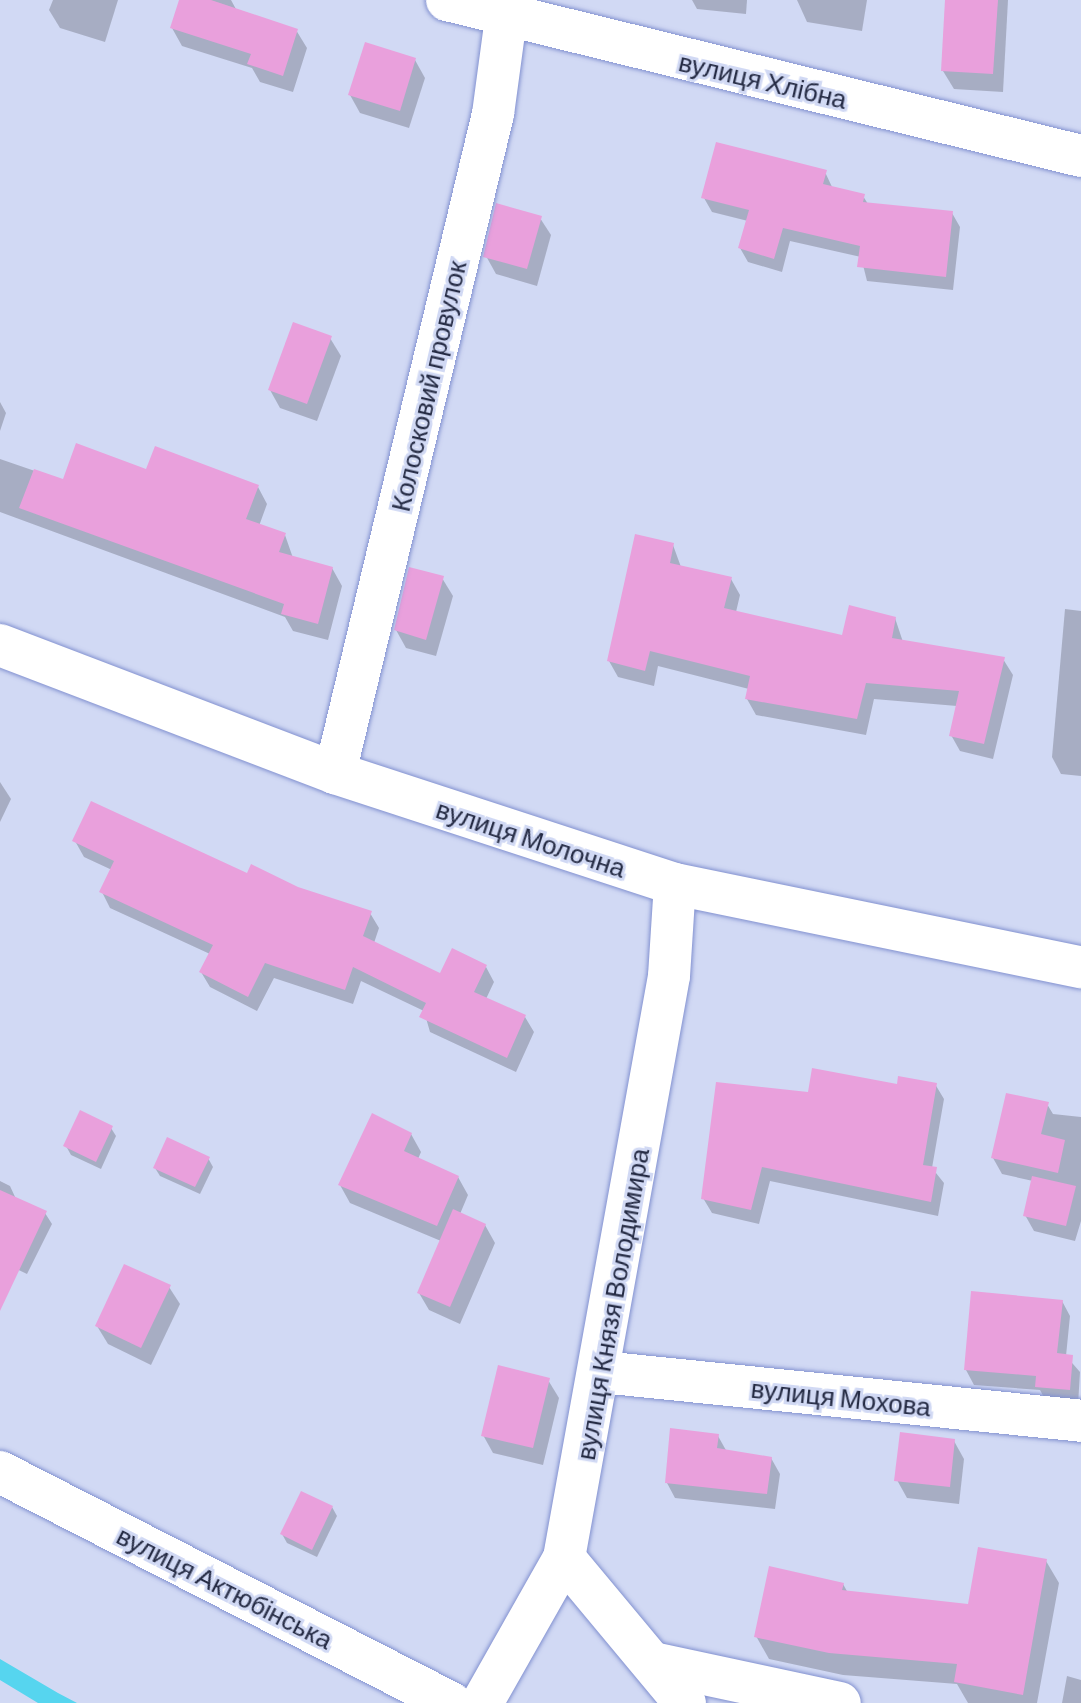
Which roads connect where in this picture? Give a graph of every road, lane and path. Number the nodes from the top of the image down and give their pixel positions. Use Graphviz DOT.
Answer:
graph roads {
  1 [pos="447,0"];
  2 [pos="499,9"];
  3 [pos="1081,156"];
  4 [pos="0,645"];
  5 [pos="335,773"];
  6 [pos="675,884"];
  7 [pos="1081,967"];
  8 [pos="601,1372"];
  9 [pos="1081,1421"];
  10 [pos="0,1472"];
  11 [pos="564,1558"];
  12 [pos="653,1663"];
  13 [pos="451,1703"];
  14 [pos="482,1703"];
  15 [pos="685,1703"];
  16 [pos="840,1703"];
  1 -- 2 [label="street, вулиця Хлібна"];
  2 -- 3 [label="street, вулиця Хлібна"];
  2 -- 5 [label="street, Колосковий провулок"];
  4 -- 5 [label="street, вулиця Молочна"];
  5 -- 6 [label="street, вулиця Молочна"];
  6 -- 7 [label="street, вулиця Молочна"];
  6 -- 8 [label="street, вулиця Князя Володимира"];
  8 -- 9 [label="street, вулиця Мохова"];
  8 -- 11 [label="street, вулиця Князя Володимира"];
  10 -- 13 [label="street, вулиця Актюбінська"];
  11 -- 12 [label="street"];
  11 -- 14 [label="street, вулиця Князя Володимира"];
  12 -- 15 [label="street"];
  12 -- 16 [label="street"];
}
